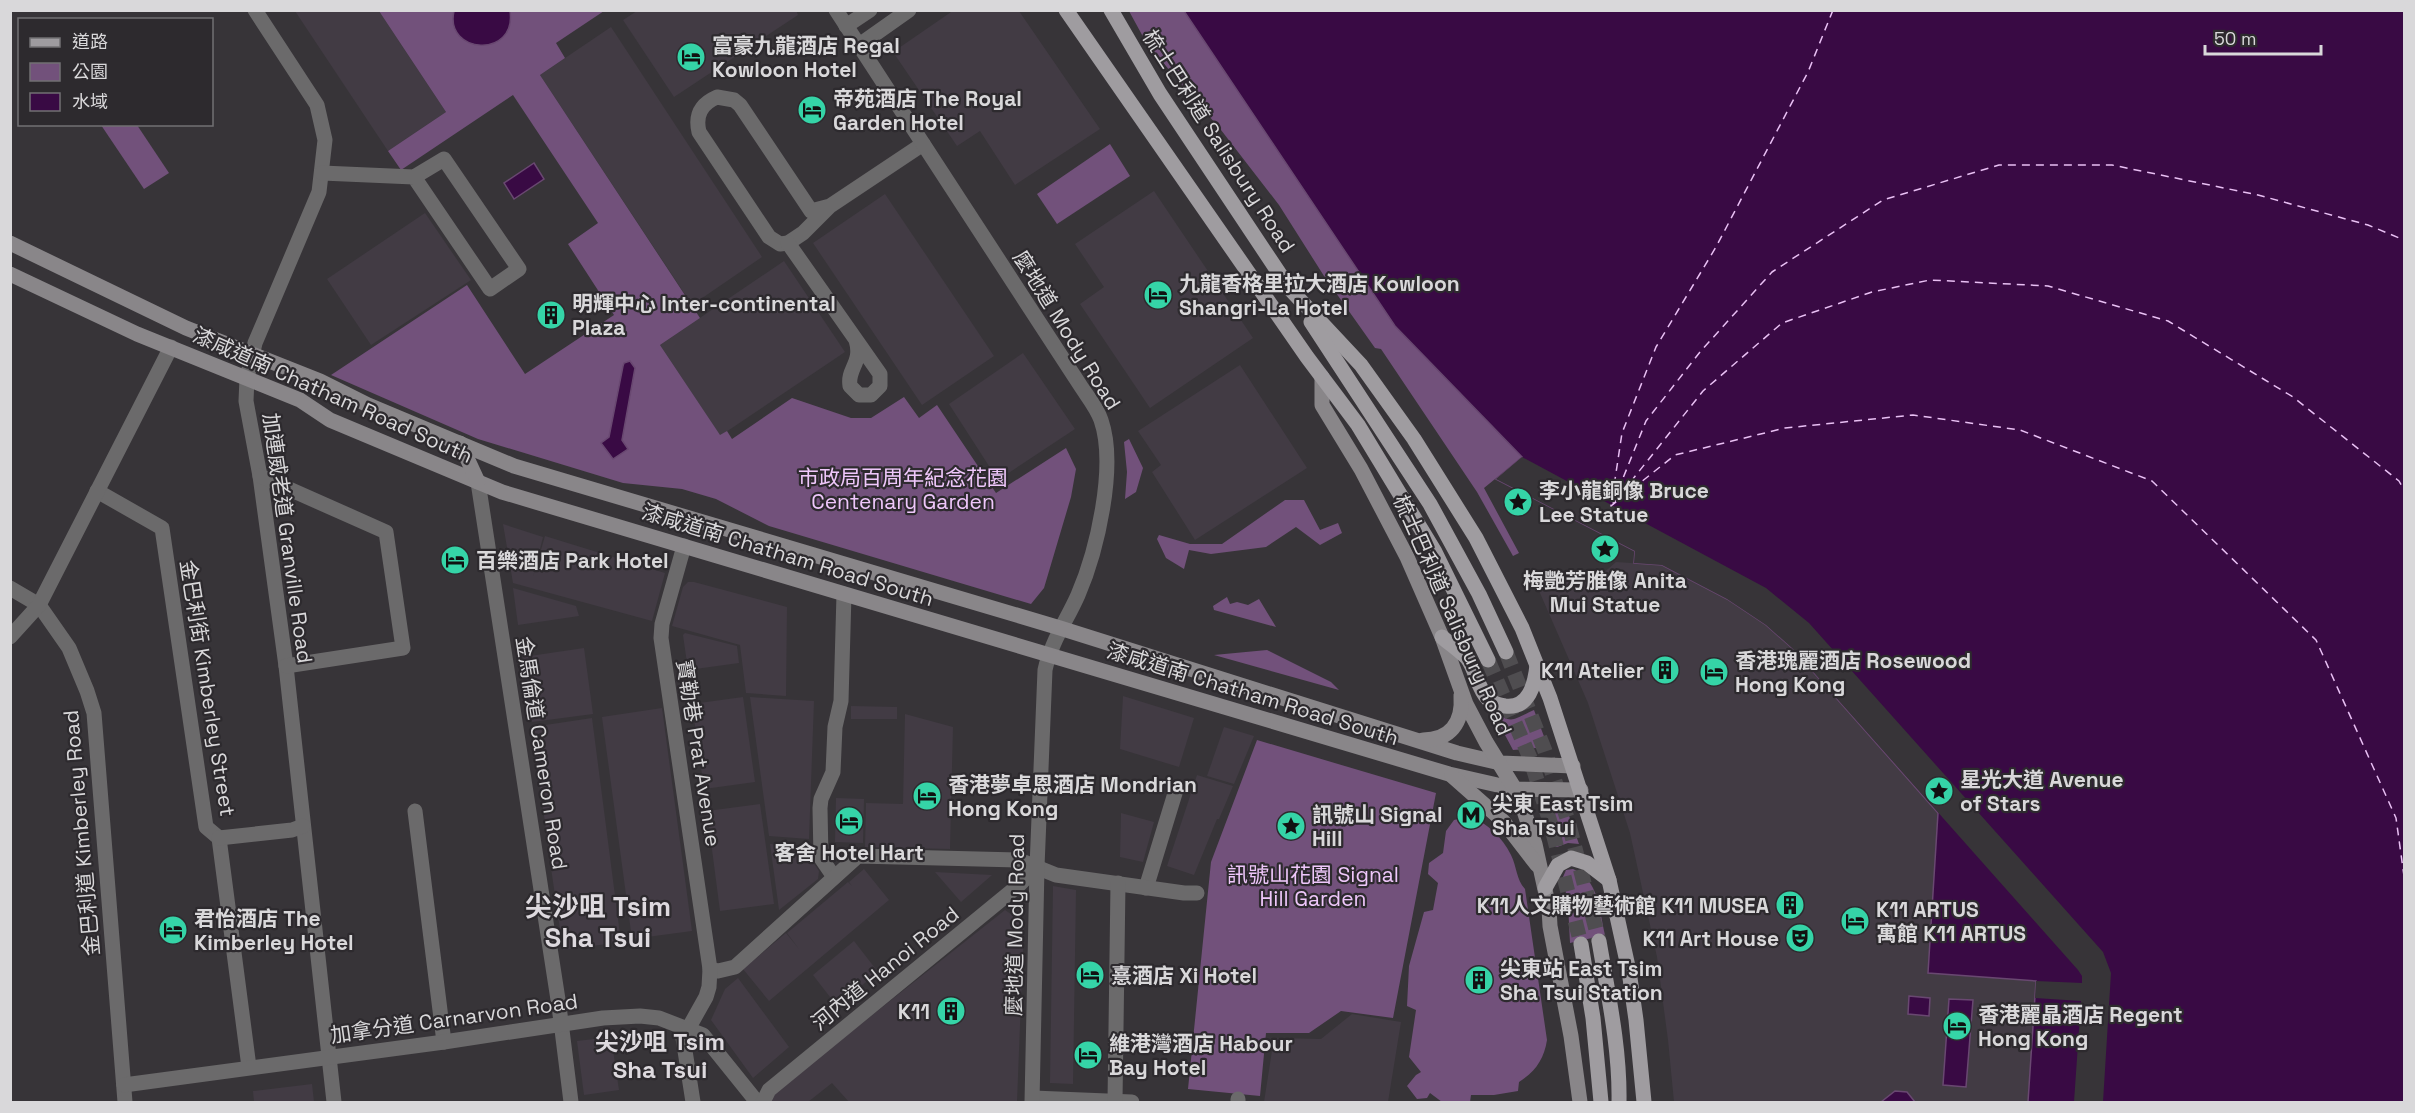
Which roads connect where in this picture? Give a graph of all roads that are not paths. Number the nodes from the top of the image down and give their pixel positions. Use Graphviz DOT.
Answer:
graph roads {
  1 [pos="255,10"];
  2 [pos="836,10"];
  3 [pos="870,10"];
  4 [pos="909,10"];
  5 [pos="1066,10"];
  6 [pos="1111,10"];
  7 [pos="846,26"];
  8 [pos="858,46"];
  9 [pos="923,144"];
  10 [pos="322,173"];
  11 [pos="414,177"];
  12 [pos="830,206"];
  13 [pos="10,243"];
  14 [pos="788,243"];
  15 [pos="10,274"];
  16 [pos="1289,288"];
  17 [pos="856,340"];
  18 [pos="171,347"];
  19 [pos="252,354"];
  20 [pos="1322,377"];
  21 [pos="247,378"];
  22 [pos="460,443"];
  23 [pos="260,476"];
  24 [pos="478,482"];
  25 [pos="97,491"];
  26 [pos="684,546"];
  27 [pos="10,588"];
  28 [pos="844,594"];
  29 [pos="39,604"];
  30 [pos="1060,628"];
  31 [pos="10,637"];
  32 [pos="1442,637"];
  33 [pos="1506,652"];
  34 [pos="1048,654"];
  35 [pos="1488,660"];
  36 [pos="1537,665"];
  37 [pos="286,666"];
  38 [pos="1461,690"];
  39 [pos="1414,740"];
  40 [pos="1500,763"];
  41 [pos="1573,766"];
  42 [pos="1449,774"];
  43 [pos="1515,789"];
  44 [pos="1176,790"];
  45 [pos="1581,790"];
  46 [pos="415,811"];
  47 [pos="303,826"];
  48 [pos="219,838"];
  49 [pos="1037,867"];
  50 [pos="1539,867"];
  51 [pos="834,877"];
  52 [pos="1609,880"];
  53 [pos="1119,883"];
  54 [pos="1146,888"];
  55 [pos="1545,888"];
  56 [pos="1197,893"];
  57 [pos="1599,941"];
  58 [pos="1581,944"];
  59 [pos="710,969"];
  60 [pos="562,1024"];
  61 [pos="688,1027"];
  62 [pos="444,1042"];
  63 [pos="329,1058"];
  64 [pos="249,1067"];
  65 [pos="124,1085"];
  66 [pos="1033,1100"];
  67 [pos="1115,1101"];
  68 [pos="125,1102"];
  69 [pos="334,1102"];
  70 [pos="571,1102"];
  71 [pos="693,1102"];
  72 [pos="757,1102"];
  73 [pos="763,1102"];
  74 [pos="1132,1102"];
  75 [pos="1580,1102"];
  76 [pos="1601,1102"];
  77 [pos="1619,1102"];
  78 [pos="1644,1102"];
  1 -- 10 [label="street, 加連威老道 Granville Road"];
  2 -- 7 [label="street, 麼地道 Mody Road"];
  3 -- 7 [label="street"];
  4 -- 8 [label="street"];
  5 -- 20 [label="main road"];
  6 -- 16 [label="main road, 梳士巴利道 Salisbury Road"];
  7 -- 8 [label="street, 麼地道 Mody Road"];
  8 -- 9 [label="street, 麼地道 Mody Road"];
  9 -- 12 [label="street"];
  9 -- 30 [label="street, 麼地道 Mody Road"];
  10 -- 11 [label="street"];
  10 -- 19 [label="street, 加連威老道 Granville Road"];
  11 -- 11 [label="street"];
  12 -- 14 [label="street"];
  12 -- 14 [label="street"];
  13 -- 19 [label="main road, 漆咸道南 Chatham Road South"];
  14 -- 17 [label="street"];
  15 -- 18 [label="main road, 漆咸道南 Chatham Road South"];
  16 -- 33 [label="main road"];
  16 -- 36 [label="main road, 梳士巴利道 Salisbury Road"];
  18 -- 21 [label="main road, 漆咸道南 Chatham Road South"];
  18 -- 25 [label="street"];
  19 -- 21 [label="street, 加連威老道 Granville Road"];
  19 -- 22 [label="main road, 漆咸道南 Chatham Road South"];
  20 -- 32 [label="main road, 梳士巴利道 Salisbury Road"];
  20 -- 35 [label="main road"];
  21 -- 23 [label="street, 加連威老道 Granville Road"];
  21 -- 24 [label="main road, 漆咸道南 Chatham Road South"];
  22 -- 24 [label="main road"];
  22 -- 30 [label="main road, 漆咸道南 Chatham Road South"];
  23 -- 37 [label="street, 加連威老道 Granville Road"];
  23 -- 37 [label="street"];
  24 -- 26 [label="main road, 漆咸道南 Chatham Road South"];
  24 -- 60 [label="street, 金馬倫道 Cameron Road"];
  25 -- 29 [label="street"];
  25 -- 48 [label="street, 金巴利街 Kimberley Street"];
  26 -- 28 [label="main road, 漆咸道南 Chatham Road South"];
  26 -- 59 [label="street, 寶勒巷 Prat Avenue"];
  27 -- 29 [label="street, 金巴利道 Kimberley Road"];
  28 -- 34 [label="main road, 漆咸道南 Chatham Road South"];
  28 -- 51 [label="street"];
  29 -- 31 [label="street"];
  29 -- 65 [label="street, 金巴利道 Kimberley Road"];
  30 -- 34 [label="street, 麼地道 Mody Road"];
  30 -- 39 [label="main road, 漆咸道南 Chatham Road South"];
  32 -- 36 [label="main road"];
  32 -- 38 [label="main road, 梳士巴利道 Salisbury Road"];
  34 -- 42 [label="main road, 漆咸道南 Chatham Road South"];
  34 -- 49 [label="street, 麼地道 Mody Road"];
  36 -- 41 [label="main road, 梳士巴利道 Salisbury Road"];
  37 -- 47 [label="street, 加連威老道 Granville Road"];
  38 -- 39 [label="main road"];
  38 -- 40 [label="main road, 梳士巴利道 Salisbury Road"];
  39 -- 40 [label="main road, 漆咸道南 Chatham Road South"];
  40 -- 41 [label="main road, 漆咸道南 Chatham Road South"];
  40 -- 43 [label="main road, 梳士巴利道 Salisbury Road"];
  41 -- 45 [label="main road, 梳士巴利道 Salisbury Road"];
  42 -- 43 [label="main road, 漆咸道南 Chatham Road South"];
  42 -- 50 [label="main road"];
  43 -- 45 [label="main road, 漆咸道南 Chatham Road South"];
  43 -- 50 [label="main road, 梳士巴利道 Salisbury Road"];
  44 -- 54 [label="street"];
  45 -- 52 [label="main road, 梳士巴利道 Salisbury Road"];
  46 -- 62 [label="street"];
  47 -- 48 [label="street"];
  47 -- 63 [label="street, 加連威老道 Granville Road"];
  48 -- 64 [label="street, 金巴利街 Kimberley Street"];
  49 -- 51 [label="street"];
  49 -- 53 [label="street"];
  49 -- 66 [label="street, 麼地道 Mody Road"];
  49 -- 73 [label="street, 河內道 Hanoi Road"];
  50 -- 55 [label="main road, 梳士巴利道 Salisbury Road"];
  51 -- 59 [label="street"];
  52 -- 55 [label="main road"];
  52 -- 78 [label="main road, 梳士巴利道 Salisbury Road"];
  53 -- 54 [label="street"];
  53 -- 67 [label="street"];
  54 -- 56 [label="street"];
  55 -- 75 [label="main road, 梳士巴利道 Salisbury Road"];
  57 -- 77 [label="main road"];
  58 -- 76 [label="main road"];
  59 -- 61 [label="street, 寶勒巷 Prat Avenue"];
  60 -- 61 [label="street, 加拿分道 Carnarvon Road"];
  60 -- 62 [label="street, 加拿分道 Carnarvon Road"];
  60 -- 70 [label="street, 金馬倫道 Cameron Road"];
  61 -- 71 [label="street"];
  61 -- 72 [label="street, 加拿分道 Carnarvon Road"];
  62 -- 63 [label="street, 加拿分道 Carnarvon Road"];
  63 -- 64 [label="street, 加拿分道 Carnarvon Road"];
  63 -- 69 [label="street, 加連威老道 Granville Road"];
  64 -- 65 [label="street, 加拿分道 Carnarvon Road"];
  65 -- 68 [label="street, 金巴利道 Kimberley Road"];
  66 -- 67 [label="street"];
  67 -- 74 [label="street"];
}
